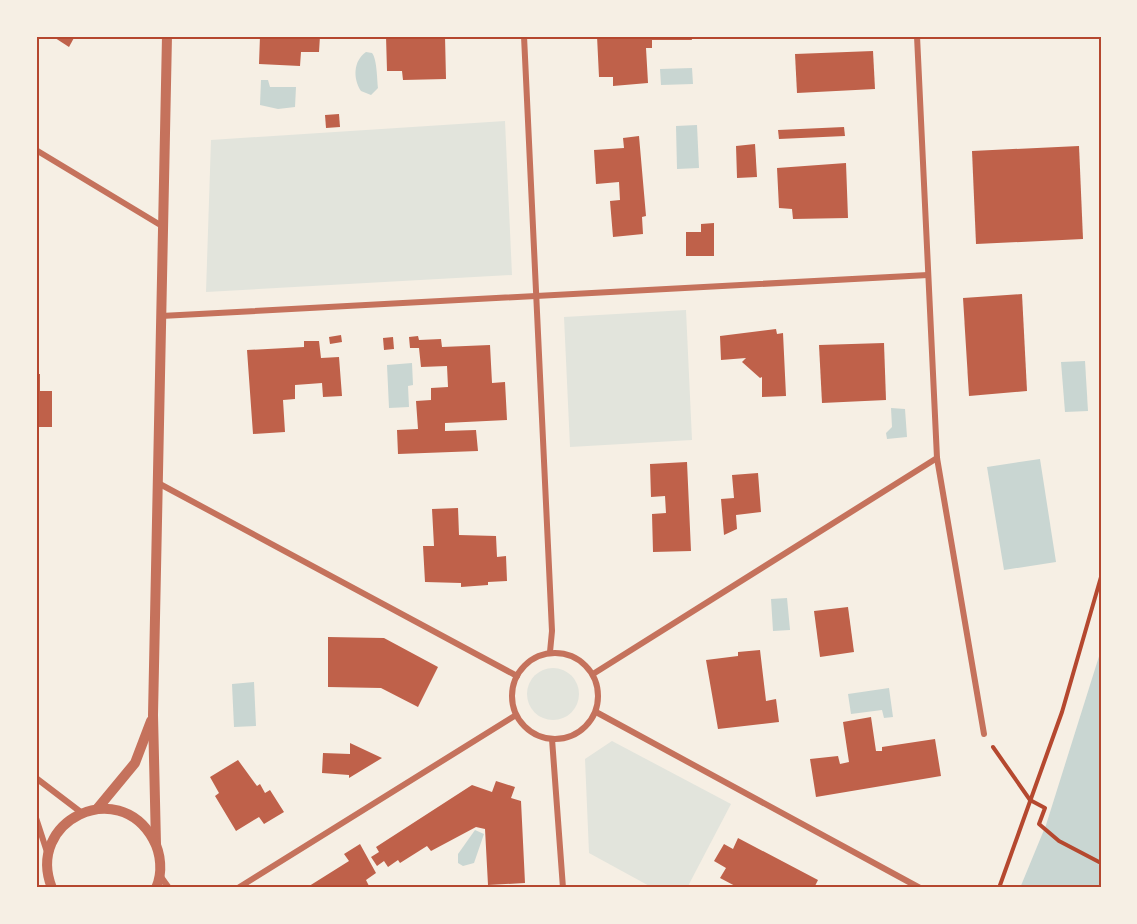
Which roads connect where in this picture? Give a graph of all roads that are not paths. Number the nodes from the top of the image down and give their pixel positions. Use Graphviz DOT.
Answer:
graph roads {
  1 [pos="167,36"];
  2 [pos="524,36"];
  3 [pos="917,36"];
  4 [pos="36,150"];
  5 [pos="162,226"];
  6 [pos="928,275"];
  7 [pos="537,296"];
  8 [pos="161,316"];
  9 [pos="937,458"];
  10 [pos="157,482"];
  11 [pos="550,652"];
  12 [pos="593,674"];
  13 [pos="517,676"];
  14 [pos="596,712"];
  15 [pos="153,715"];
  16 [pos="516,715"];
  17 [pos="984,734"];
  18 [pos="552,739"];
  19 [pos="36,778"];
  20 [pos="97,809"];
  21 [pos="82,813"];
  22 [pos="36,818"];
  23 [pos="156,844"];
  24 [pos="48,855"];
  25 [pos="159,873"];
  26 [pos="52,888"];
  27 [pos="156,888"];
  28 [pos="169,888"];
  29 [pos="238,888"];
  30 [pos="562,888"];
  31 [pos="920,888"];
  1 -- 5 [label="street"];
  2 -- 7 [label="street"];
  3 -- 6 [label="street"];
  4 -- 5 [label="street"];
  5 -- 8 [label="street"];
  6 -- 7 [label="street"];
  6 -- 9 [label="street"];
  7 -- 8 [label="street"];
  7 -- 11 [label="street"];
  8 -- 10 [label="street"];
  9 -- 12 [label="street"];
  9 -- 17 [label="street"];
  10 -- 13 [label="street"];
  10 -- 15 [label="street"];
  11 -- 12 [label="street"];
  11 -- 13 [label="street"];
  12 -- 14 [label="street"];
  13 -- 16 [label="street"];
  14 -- 18 [label="street"];
  14 -- 31 [label="street"];
  15 -- 20 [label="street"];
  15 -- 23 [label="street"];
  16 -- 18 [label="street"];
  16 -- 29 [label="street"];
  18 -- 30 [label="street"];
  19 -- 21 [label="street"];
  20 -- 21 [label="street"];
  20 -- 23 [label="street"];
  21 -- 24 [label="street"];
  22 -- 24 [label="street"];
  23 -- 25 [label="street"];
  24 -- 26 [label="street"];
  25 -- 27 [label="street"];
  25 -- 28 [label="street"];
}
